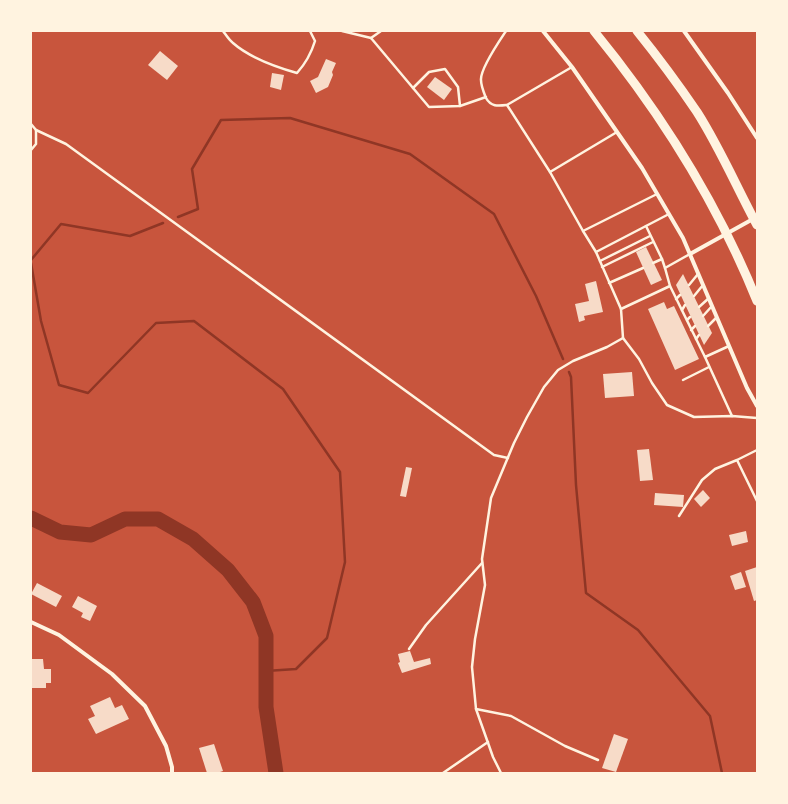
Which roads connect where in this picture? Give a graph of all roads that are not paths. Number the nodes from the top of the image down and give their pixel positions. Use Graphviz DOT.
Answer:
graph roads {
  1 [pos="223,31"];
  2 [pos="310,31"];
  3 [pos="342,31"];
  4 [pos="381,31"];
  5 [pos="506,31"];
  6 [pos="543,31"];
  7 [pos="594,31"];
  8 [pos="637,31"];
  9 [pos="684,31"];
  10 [pos="371,38"];
  11 [pos="572,67"];
  12 [pos="413,88"];
  13 [pos="486,97"];
  14 [pos="507,105"];
  15 [pos="460,106"];
  16 [pos="31,124"];
  17 [pos="36,130"];
  18 [pos="617,132"];
  19 [pos="757,138"];
  20 [pos="31,150"];
  21 [pos="550,172"];
  22 [pos="657,194"];
  23 [pos="669,214"];
  24 [pos="756,220"];
  25 [pos="646,226"];
  26 [pos="583,231"];
  27 [pos="726,233"];
  28 [pos="650,236"];
  29 [pos="653,242"];
  30 [pos="596,252"];
  31 [pos="690,254"];
  32 [pos="662,259"];
  33 [pos="600,261"];
  34 [pos="653,263"];
  35 [pos="602,267"];
  36 [pos="643,268"];
  37 [pos="665,268"];
  38 [pos="698,274"];
  39 [pos="609,283"];
  40 [pos="689,285"];
  41 [pos="703,285"];
  42 [pos="670,286"];
  43 [pos="680,295"];
  44 [pos="694,296"];
  45 [pos="709,298"];
  46 [pos="676,299"];
  47 [pos="757,300"];
  48 [pos="685,305"];
  49 [pos="712,306"];
  50 [pos="699,307"];
  51 [pos="621,309"];
  52 [pos="682,310"];
  53 [pos="704,316"];
  54 [pos="690,317"];
  55 [pos="717,317"];
  56 [pos="687,320"];
  57 [pos="695,326"];
  58 [pos="708,326"];
  59 [pos="691,330"];
  60 [pos="699,335"];
  61 [pos="623,338"];
  62 [pos="696,339"];
  63 [pos="729,346"];
  64 [pos="705,358"];
  65 [pos="709,367"];
  66 [pos="683,380"];
  67 [pos="757,406"];
  68 [pos="732,416"];
  69 [pos="757,418"];
  70 [pos="757,450"];
  71 [pos="508,458"];
  72 [pos="737,460"];
  73 [pos="757,501"];
  74 [pos="678,516"];
  75 [pos="483,563"];
  76 [pos="31,622"];
  77 [pos="409,648"];
  78 [pos="476,710"];
  79 [pos="488,742"];
  80 [pos="598,760"];
  81 [pos="172,773"];
  82 [pos="443,773"];
  83 [pos="501,773"];
  1 -- 2 [label="lane"];
  3 -- 10 [label="lane"];
  4 -- 10 [label="lane"];
  5 -- 13 [label="lane"];
  6 -- 11 [label="street"];
  7 -- 27 [label="highway"];
  8 -- 24 [label="highway"];
  9 -- 19 [label="street"];
  10 -- 12 [label="lane"];
  11 -- 14 [label="lane"];
  11 -- 18 [label="street"];
  12 -- 15 [label="lane"];
  12 -- 15 [label="lane"];
  13 -- 14 [label="lane"];
  13 -- 15 [label="lane"];
  14 -- 21 [label="lane"];
  16 -- 17 [label="lane"];
  17 -- 20 [label="lane"];
  17 -- 71 [label="lane"];
  18 -- 21 [label="lane"];
  18 -- 22 [label="street"];
  21 -- 26 [label="lane"];
  22 -- 23 [label="street"];
  22 -- 26 [label="lane"];
  23 -- 25 [label="lane"];
  23 -- 31 [label="street"];
  24 -- 27 [label="street"];
  25 -- 28 [label="lane"];
  25 -- 30 [label="lane"];
  26 -- 30 [label="lane"];
  27 -- 31 [label="street"];
  27 -- 47 [label="highway"];
  28 -- 29 [label="lane"];
  28 -- 33 [label="lane"];
  29 -- 32 [label="lane"];
  29 -- 35 [label="lane"];
  30 -- 33 [label="lane"];
  31 -- 37 [label="lane"];
  31 -- 38 [label="street"];
  32 -- 34 [label="lane"];
  32 -- 37 [label="lane"];
  33 -- 35 [label="lane"];
  35 -- 39 [label="lane"];
  36 -- 39 [label="lane"];
  37 -- 42 [label="lane"];
  38 -- 40 [label="lane"];
  38 -- 41 [label="street"];
  39 -- 51 [label="lane"];
  41 -- 44 [label="lane"];
  41 -- 45 [label="street"];
  42 -- 46 [label="lane"];
  42 -- 51 [label="lane"];
  43 -- 46 [label="lane"];
  45 -- 49 [label="street"];
  45 -- 50 [label="lane"];
  46 -- 52 [label="lane"];
  48 -- 52 [label="lane"];
  49 -- 53 [label="lane"];
  49 -- 55 [label="street"];
  51 -- 61 [label="lane"];
  52 -- 56 [label="lane"];
  54 -- 56 [label="lane"];
  55 -- 58 [label="lane"];
  55 -- 63 [label="street"];
  56 -- 59 [label="lane"];
  57 -- 59 [label="lane"];
  59 -- 62 [label="lane"];
  60 -- 62 [label="lane"];
  61 -- 68 [label="lane"];
  61 -- 71 [label="lane"];
  62 -- 64 [label="lane"];
  63 -- 64 [label="lane"];
  63 -- 67 [label="street"];
  64 -- 65 [label="lane"];
  65 -- 66 [label="lane"];
  65 -- 68 [label="lane"];
  68 -- 69 [label="lane"];
  70 -- 72 [label="lane"];
  71 -- 75 [label="lane"];
  72 -- 73 [label="lane"];
  72 -- 74 [label="lane"];
  75 -- 77 [label="lane"];
  75 -- 78 [label="lane"];
  76 -- 81 [label="street"];
  78 -- 79 [label="lane"];
  78 -- 80 [label="lane"];
  79 -- 82 [label="lane"];
  79 -- 83 [label="lane"];
}
